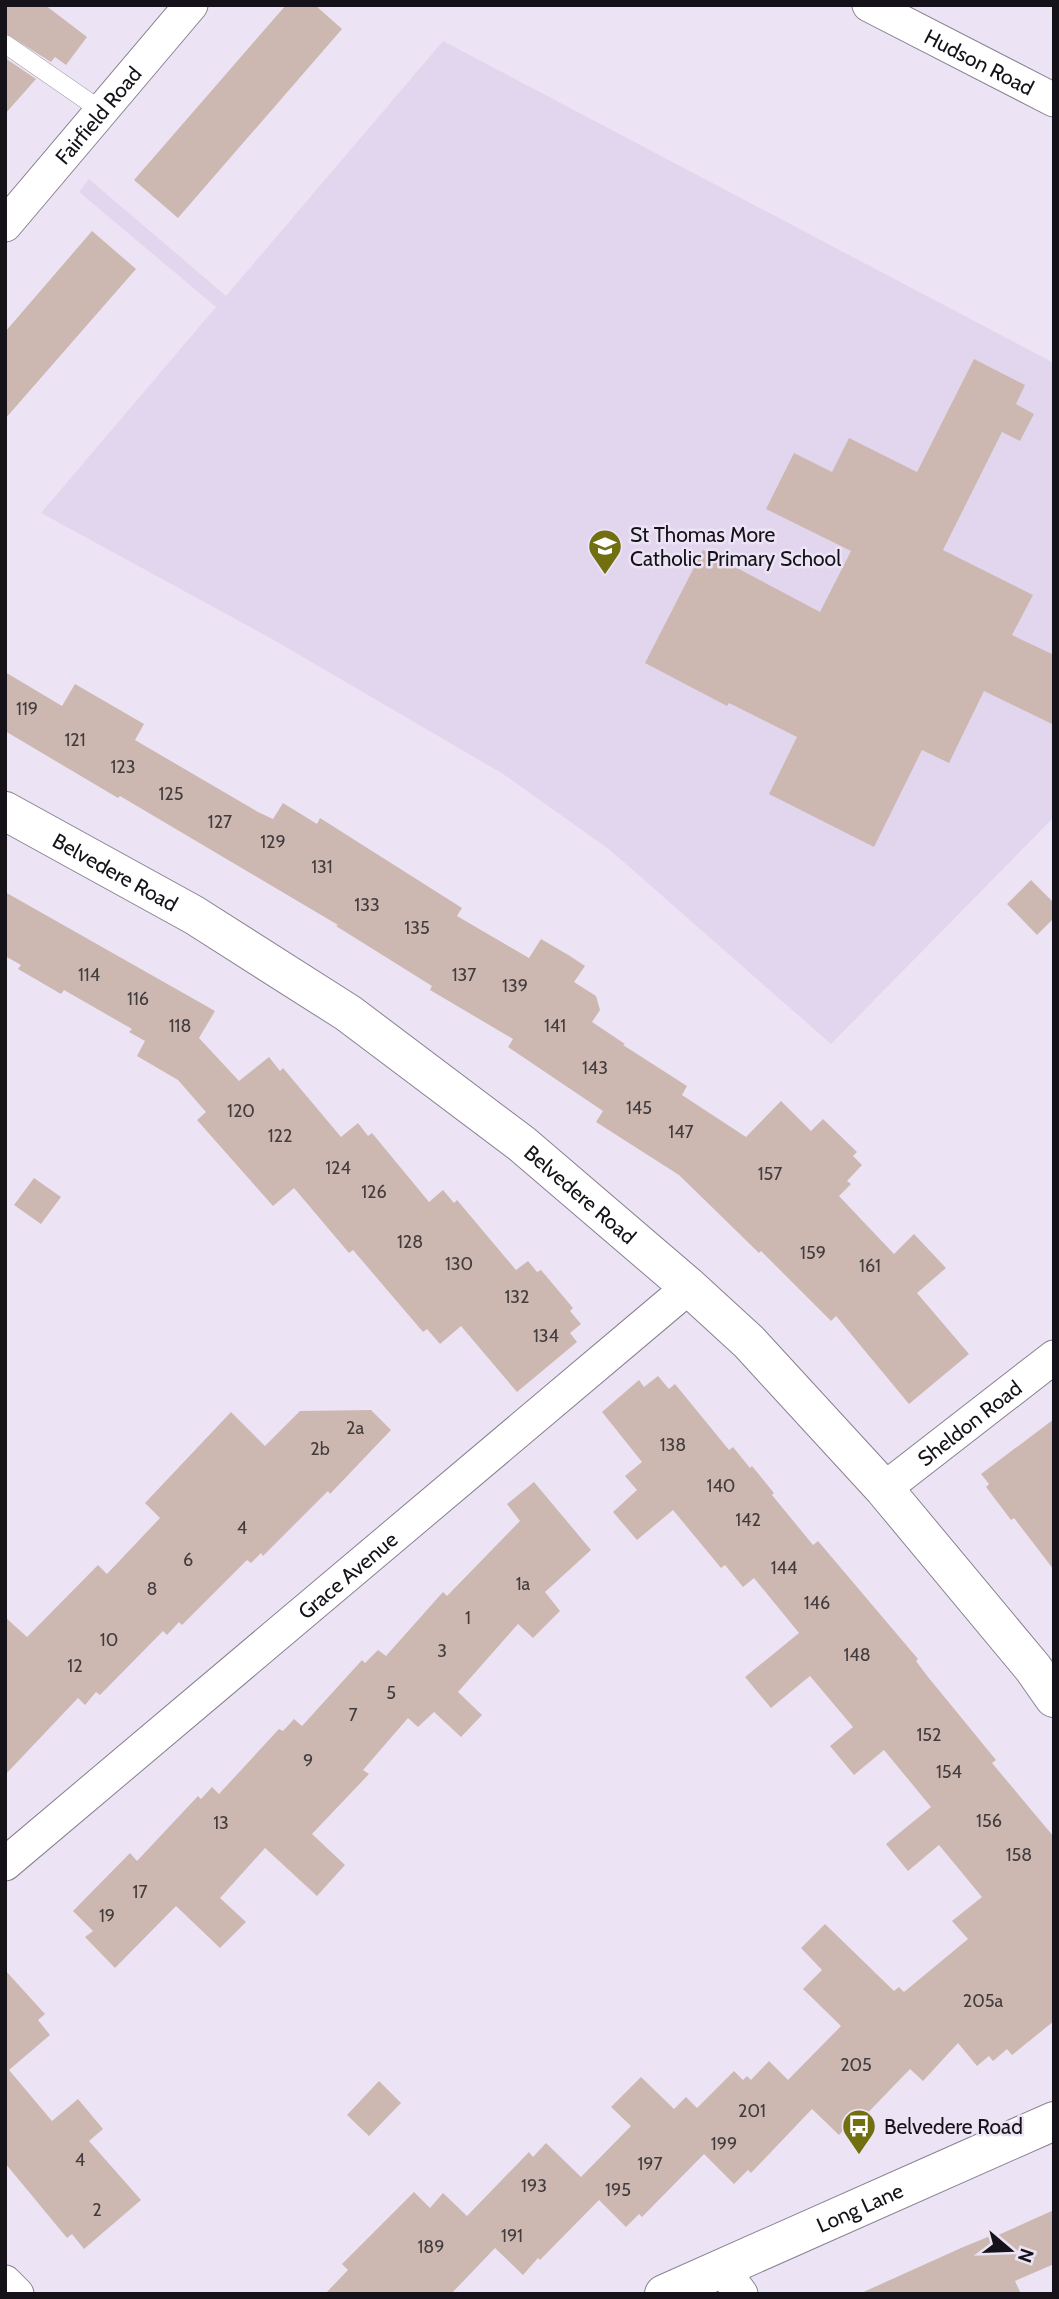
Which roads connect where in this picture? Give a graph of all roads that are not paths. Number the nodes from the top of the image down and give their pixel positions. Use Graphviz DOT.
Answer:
graph roads {
  1 [pos="191,5"];
  2 [pos="869,5"];
  3 [pos="5,44"];
  4 [pos="1054,100"];
  5 [pos="102,111"];
  6 [pos="5,225"];
  7 [pos="11,823"];
  8 [pos="689,1287"];
  9 [pos="1054,1357"];
  10 [pos="884,1489"];
  11 [pos="1054,1698"];
  12 [pos="5,1864"];
  13 [pos="1054,2122"];
  14 [pos="732,2281"];
  15 [pos="5,2282"];
  16 [pos="17,2294"];
  17 [pos="664,2294"];
  1 -- 5 [label="street, Fairfield Road"];
  2 -- 4 [label="street, Hudson Road"];
  3 -- 5 [label="lane"];
  5 -- 6 [label="street, Fairfield Road"];
  7 -- 8 [label="street, Belvedere Road"];
  8 -- 10 [label="street, Belvedere Road"];
  8 -- 12 [label="street, Grace Avenue"];
  9 -- 10 [label="street, Sheldon Road"];
  10 -- 11 [label="street, Belvedere Road"];
  13 -- 14 [label="street, Long Lane"];
  14 -- 17 [label="street, Long Lane"];
  15 -- 16 [label="street"];
}
